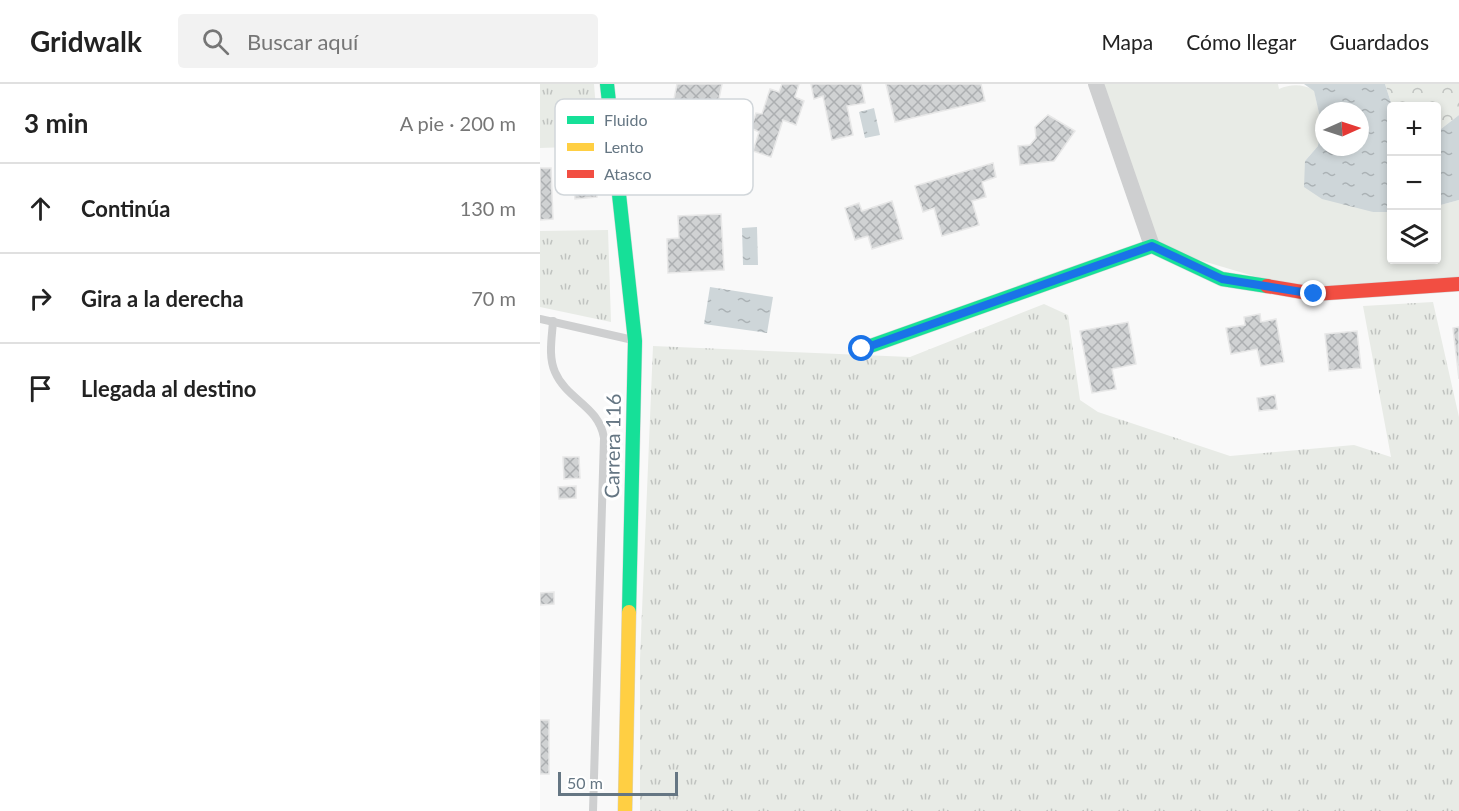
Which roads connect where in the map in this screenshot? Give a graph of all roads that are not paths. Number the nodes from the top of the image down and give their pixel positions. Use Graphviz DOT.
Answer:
graph roads {
  1 [pos="607,84"];
  2 [pos="1096,84"];
  3 [pos="609,99"];
  4 [pos="619,195"];
  5 [pos="1152,246"];
  6 [pos="1459,284"];
  7 [pos="540,319"];
  8 [pos="553,321"];
  9 [pos="635,340"];
  10 [pos="862,349"];
  11 [pos="593,811"];
  12 [pos="625,811"];
  1 -- 3 [label="street, Carrera 116"];
  2 -- 5 [label="street"];
  4 -- 9 [label="street, Carrera 116"];
  5 -- 6 [label="street"];
  5 -- 10 [label="street"];
  7 -- 8 [label="lane"];
  8 -- 9 [label="lane"];
  8 -- 11 [label="lane"];
  9 -- 12 [label="street, Carrera 116"];
}
